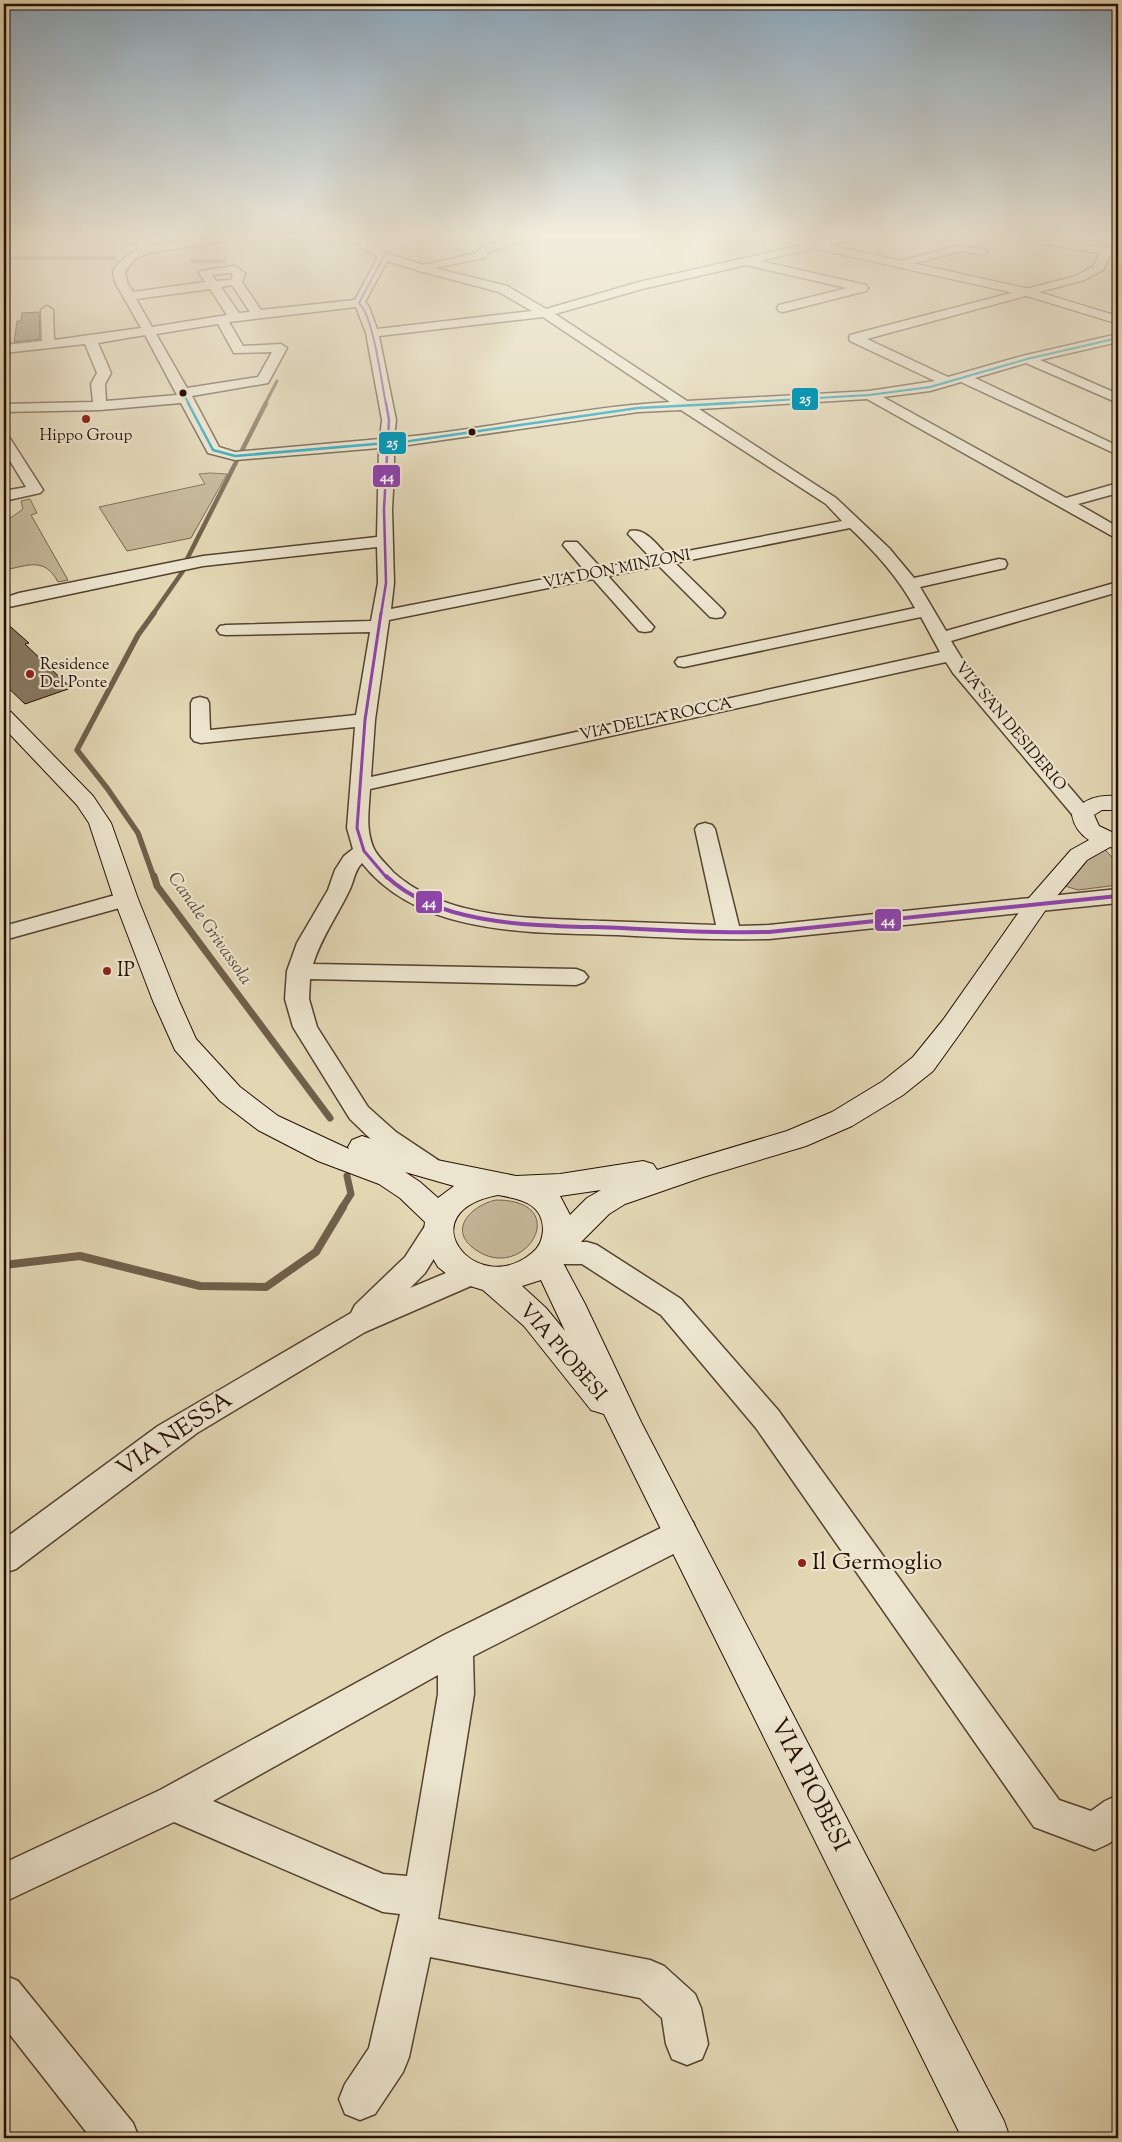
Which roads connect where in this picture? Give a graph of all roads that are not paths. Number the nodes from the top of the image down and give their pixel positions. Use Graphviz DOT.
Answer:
graph roads {
  1 [pos="48,336"];
  2 [pos="116,336"];
  3 [pos="151,336"];
  4 [pos="230,336"];
  5 [pos="373,336"];
  6 [pos="580,336"];
  7 [pos="863,336"];
  8 [pos="1118,338"];
  9 [pos="90,340"];
  10 [pos="48,344"];
  11 [pos="4,349"];
  12 [pos="1027,358"];
  13 [pos="963,378"];
  14 [pos="947,382"];
  15 [pos="184,395"];
  16 [pos="870,396"];
  17 [pos="1118,399"];
  18 [pos="100,402"];
  19 [pos="685,406"];
  20 [pos="4,408"];
  21 [pos="4,440"];
  22 [pos="388,443"];
  23 [pos="1118,451"];
  24 [pos="1118,488"];
  25 [pos="4,496"];
  26 [pos="1066,503"];
  27 [pos="854,523"];
  28 [pos="1118,533"];
  29 [pos="636,534"];
  30 [pos="385,541"];
  31 [pos="571,545"];
  32 [pos="663,561"];
  33 [pos="999,564"];
  34 [pos="596,574"];
  35 [pos="910,584"];
  36 [pos="1118,587"];
  37 [pos="4,603"];
  38 [pos="926,611"];
  39 [pos="716,613"];
  40 [pos="380,621"];
  41 [pos="645,627"];
  42 [pos="226,630"];
  43 [pos="942,638"];
  44 [pos="951,655"];
  45 [pos="684,662"];
  46 [pos="200,703"];
  47 [pos="365,720"];
  48 [pos="6,722"];
  49 [pos="362,785"];
  50 [pos="1118,802"];
  51 [pos="1099,827"];
  52 [pos="705,830"];
  53 [pos="364,851"];
  54 [pos="1118,896"];
  55 [pos="126,899"];
  56 [pos="1038,903"];
  57 [pos="4,933"];
  58 [pos="729,933"];
  59 [pos="299,971"];
  60 [pos="576,977"];
  61 [pos="230,1094"];
  62 [pos="695,1168"];
  63 [pos="436,1171"];
  64 [pos="509,1185"];
  65 [pos="439,1225"];
  66 [pos="552,1253"];
  67 [pos="481,1276"];
  68 [pos="354,1324"];
  69 [pos="629,1432"];
  70 [pos="681,1533"];
  71 [pos="4,1558"];
  72 [pos="456,1646"];
  73 [pos="173,1803"];
  74 [pos="1118,1814"];
  75 [pos="4,1883"];
  76 [pos="419,1915"];
  77 [pos="4,1995"];
  78 [pos="686,2044"];
  79 [pos="360,2099"];
  80 [pos="118,2138"];
  81 [pos="987,2138"];
  1 -- 10 [label="street"];
  2 -- 9 [label="street"];
  3 -- 15 [label="street"];
  4 -- 15 [label="street"];
  5 -- 22 [label="street"];
  6 -- 19 [label="street, VIA SAN DESIDERIO"];
  7 -- 14 [label="street"];
  8 -- 12 [label="street"];
  9 -- 10 [label="street"];
  9 -- 18 [label="street"];
  10 -- 11 [label="street"];
  12 -- 13 [label="street"];
  12 -- 17 [label="street"];
  13 -- 14 [label="street"];
  13 -- 23 [label="street"];
  14 -- 16 [label="street"];
  15 -- 18 [label="street"];
  15 -- 22 [label="street"];
  16 -- 19 [label="street"];
  16 -- 26 [label="street"];
  18 -- 20 [label="street"];
  19 -- 22 [label="street"];
  19 -- 27 [label="street, VIA SAN DESIDERIO"];
  21 -- 25 [label="street"];
  22 -- 30 [label="street"];
  24 -- 26 [label="street"];
  26 -- 28 [label="street"];
  27 -- 32 [label="street, VIA DON MINZONI"];
  27 -- 35 [label="street, VIA SAN DESIDERIO"];
  29 -- 32 [label="street"];
  30 -- 37 [label="street"];
  30 -- 40 [label="street"];
  31 -- 34 [label="street"];
  32 -- 34 [label="street, VIA DON MINZONI"];
  32 -- 39 [label="street"];
  33 -- 35 [label="street"];
  34 -- 40 [label="street, VIA DON MINZONI"];
  34 -- 41 [label="street"];
  35 -- 38 [label="street, VIA SAN DESIDERIO"];
  36 -- 43 [label="street"];
  38 -- 43 [label="street, VIA SAN DESIDERIO"];
  38 -- 45 [label="street"];
  40 -- 42 [label="street, VIA DON MINZONI"];
  40 -- 47 [label="street"];
  43 -- 44 [label="street, VIA SAN DESIDERIO"];
  44 -- 49 [label="street, VIA DELLA ROCCA"];
  44 -- 51 [label="street, VIA SAN DESIDERIO"];
  46 -- 47 [label="street"];
  47 -- 49 [label="street"];
  48 -- 55 [label="street"];
  49 -- 53 [label="street"];
  50 -- 51 [label="street"];
  51 -- 56 [label="street"];
  52 -- 58 [label="street"];
  53 -- 58 [label="street"];
  53 -- 59 [label="street"];
  54 -- 56 [label="street"];
  55 -- 57 [label="street"];
  55 -- 61 [label="street"];
  56 -- 58 [label="street"];
  56 -- 62 [label="street"];
  59 -- 60 [label="street"];
  59 -- 63 [label="street"];
  61 -- 63 [label="street"];
  61 -- 65 [label="street"];
  62 -- 64 [label="street"];
  62 -- 66 [label="street"];
  63 -- 64 [label="street"];
  64 -- 65 [label="street"];
  64 -- 66 [label="street"];
  65 -- 67 [label="street"];
  65 -- 68 [label="street"];
  66 -- 67 [label="street"];
  66 -- 69 [label="street, VIA PIOBESI"];
  66 -- 74 [label="street"];
  67 -- 68 [label="street"];
  67 -- 69 [label="street, VIA PIOBESI"];
  68 -- 71 [label="street, VIA NESSA"];
  69 -- 70 [label="street, VIA PIOBESI"];
  70 -- 72 [label="street"];
  70 -- 81 [label="street, VIA PIOBESI"];
  72 -- 73 [label="street"];
  72 -- 76 [label="street"];
  73 -- 75 [label="street"];
  73 -- 76 [label="street"];
  76 -- 78 [label="street"];
  76 -- 79 [label="street"];
  77 -- 80 [label="street"];
}
